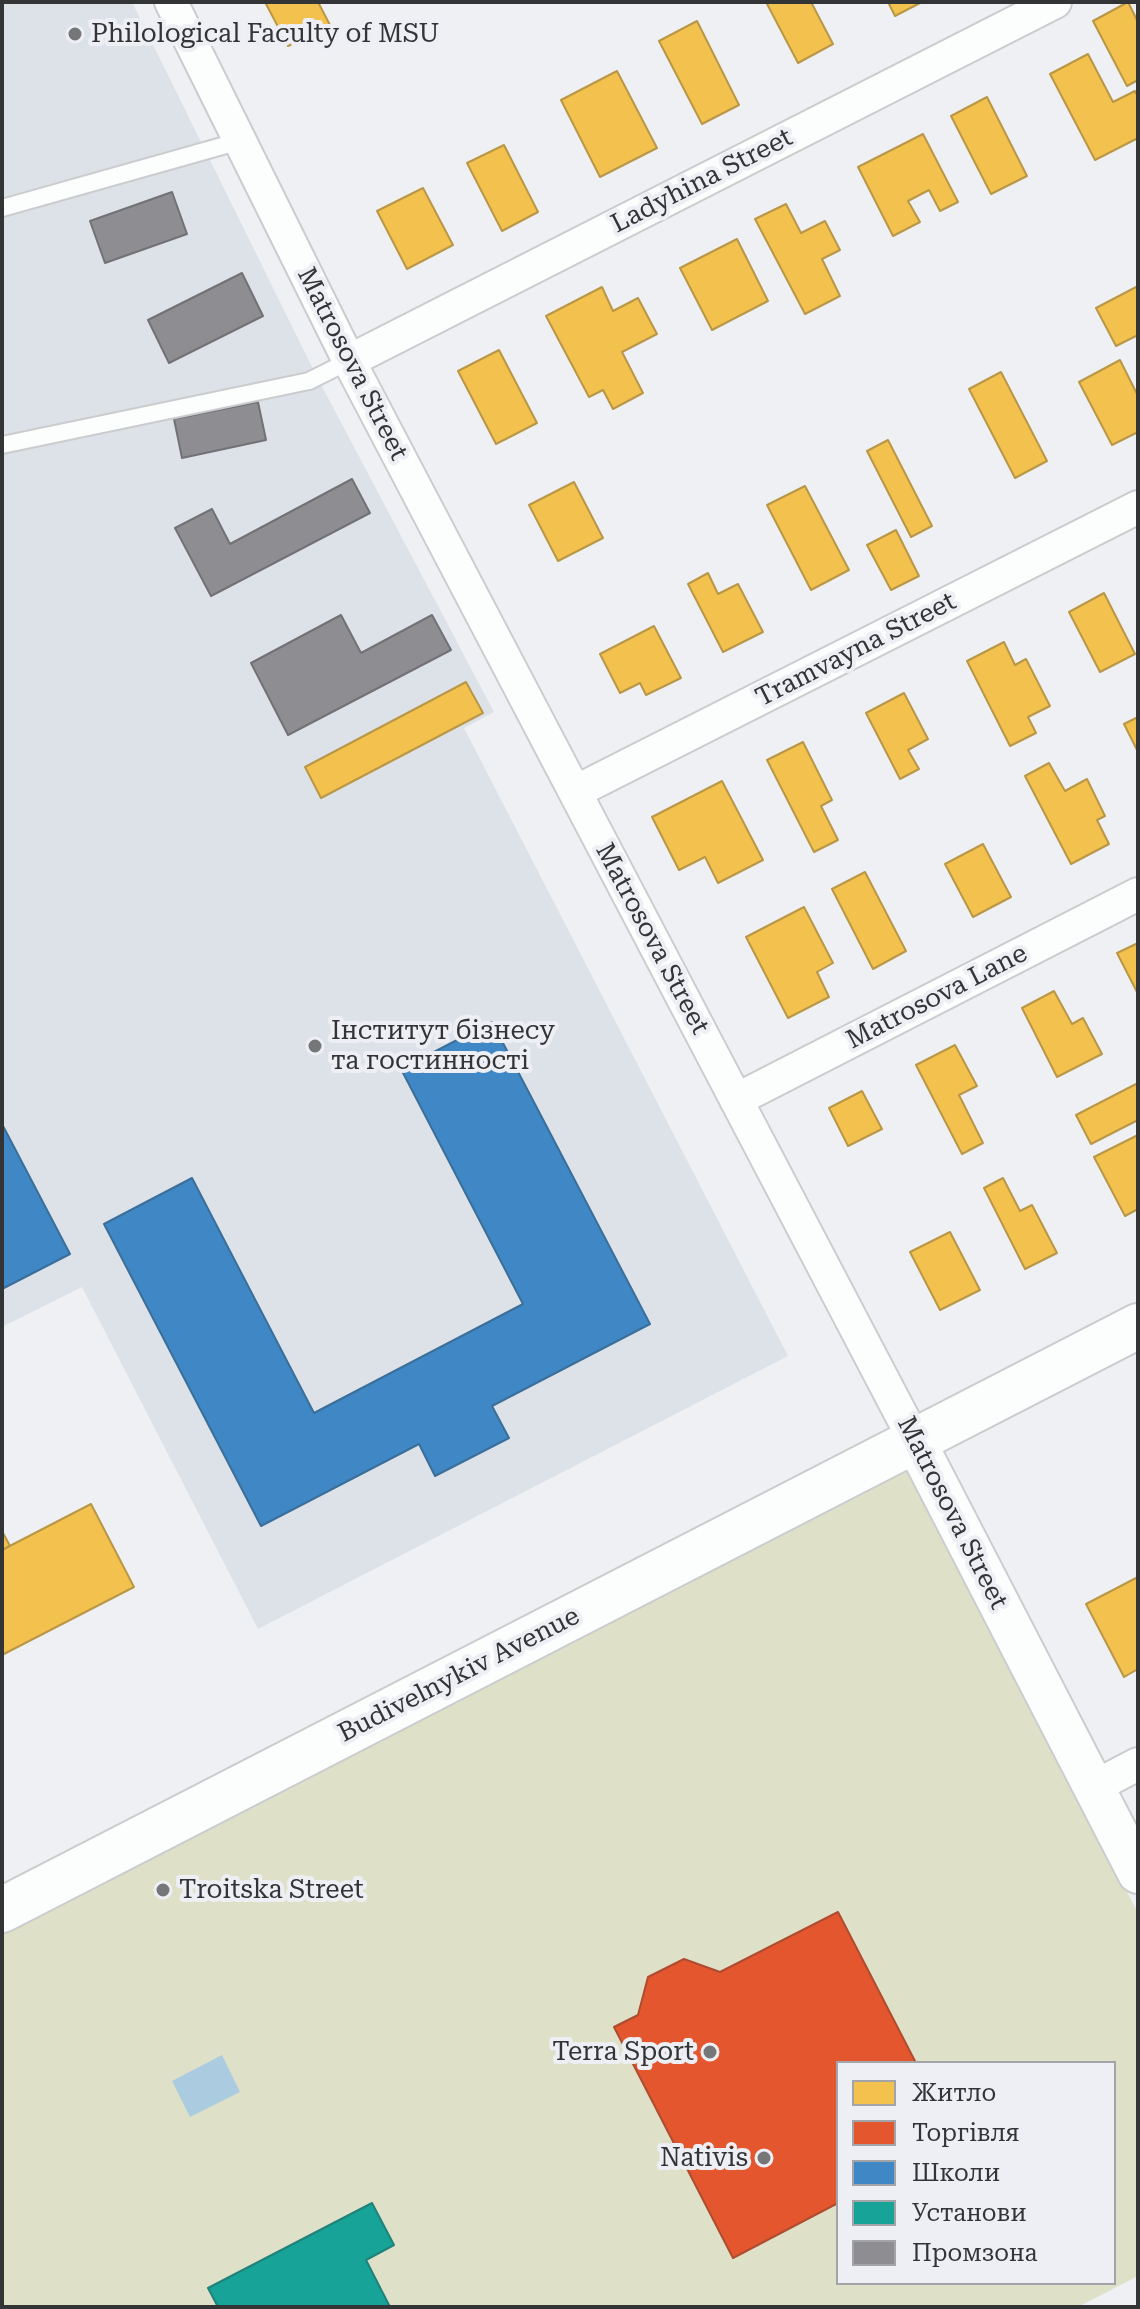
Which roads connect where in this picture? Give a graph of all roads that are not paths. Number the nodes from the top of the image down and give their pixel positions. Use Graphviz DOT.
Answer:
graph roads {
  1 [pos="171,2"];
  2 [pos="1055,2"];
  3 [pos="240,141"];
  4 [pos="2,208"];
  5 [pos="349,361"];
  6 [pos="2,445"];
  7 [pos="1138,507"];
  8 [pos="575,792"];
  9 [pos="1138,894"];
  10 [pos="736,1100"];
  11 [pos="1138,1326"];
  12 [pos="915,1441"];
  13 [pos="1138,1764"];
  14 [pos="1094,1787"];
  15 [pos="1138,1873"];
  16 [pos="2,1910"];
  1 -- 3 [label="street, Matrosova Street"];
  2 -- 5 [label="street, Ladyhina Street"];
  3 -- 4 [label="lane"];
  3 -- 5 [label="street, Matrosova Street"];
  5 -- 6 [label="lane"];
  5 -- 8 [label="street, Matrosova Street"];
  7 -- 8 [label="street, Tramvayna Street"];
  8 -- 10 [label="street, Matrosova Street"];
  9 -- 10 [label="street, Matrosova Lane"];
  10 -- 12 [label="street, Matrosova Street"];
  11 -- 12 [label="main road, Budivelnykiv Avenue"];
  12 -- 14 [label="street, Matrosova Street"];
  12 -- 16 [label="main road, Budivelnykiv Avenue"];
  13 -- 14 [label="street"];
  14 -- 15 [label="street, Matrosova Street"];
}
